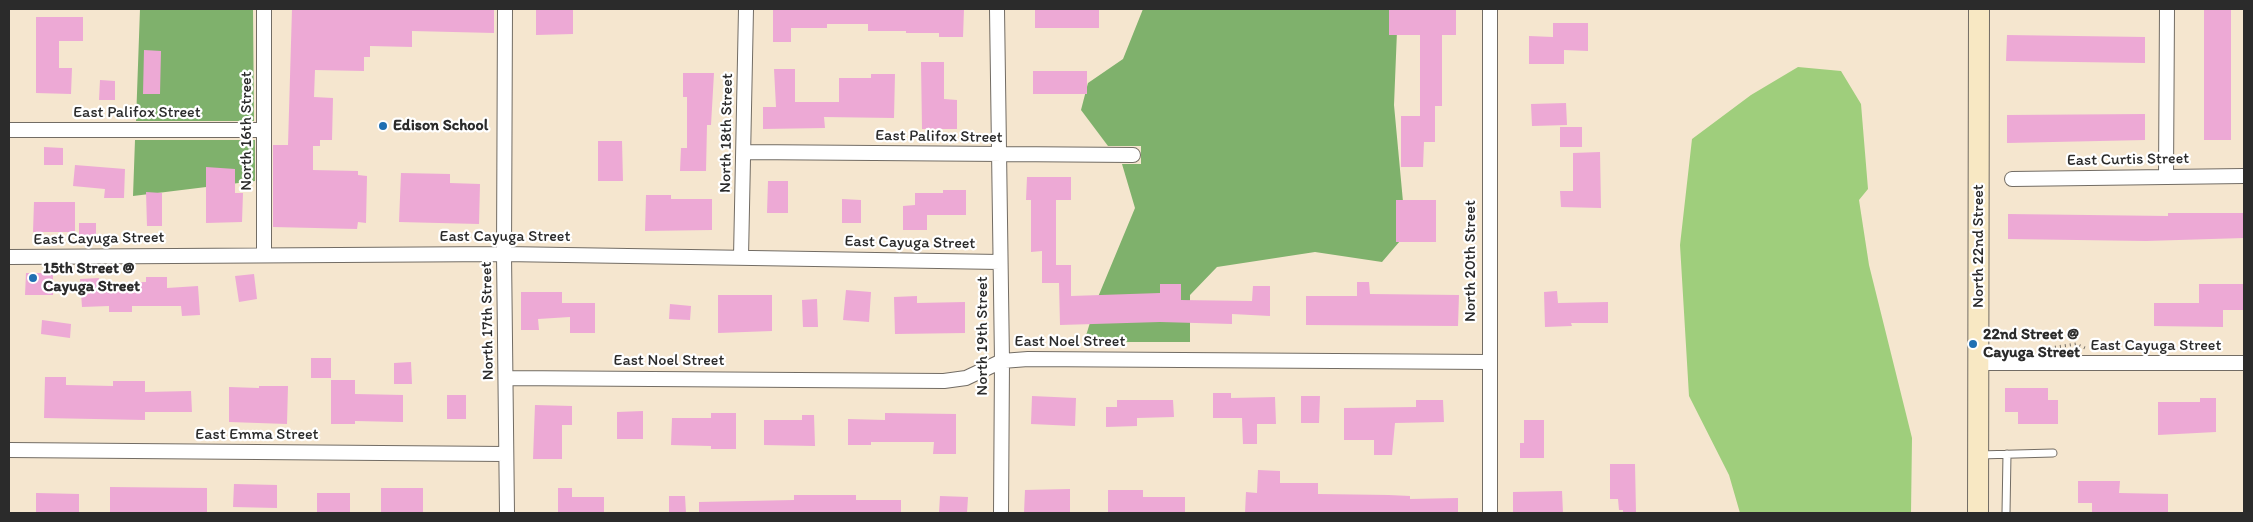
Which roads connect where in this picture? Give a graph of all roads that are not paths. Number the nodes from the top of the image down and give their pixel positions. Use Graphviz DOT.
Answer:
graph roads {
  1 [pos="264,9"];
  2 [pos="505,9"];
  3 [pos="746,9"];
  4 [pos="997,9"];
  5 [pos="1490,9"];
  6 [pos="1979,9"];
  7 [pos="2167,9"];
  8 [pos="9,130"];
  9 [pos="264,130"];
  10 [pos="745,152"];
  11 [pos="999,155"];
  12 [pos="1133,155"];
  13 [pos="2244,176"];
  14 [pos="2166,178"];
  15 [pos="2012,179"];
  16 [pos="264,254"];
  17 [pos="504,254"];
  18 [pos="9,257"];
  19 [pos="740,258"];
  20 [pos="1000,262"];
  21 [pos="1002,361"];
  22 [pos="1488,362"];
  23 [pos="1978,363"];
  24 [pos="2244,363"];
  25 [pos="506,378"];
  26 [pos="9,450"];
  27 [pos="505,454"];
  28 [pos="2007,454"];
  29 [pos="2053,454"];
  30 [pos="1978,455"];
  31 [pos="507,513"];
  32 [pos="1001,513"];
  33 [pos="1490,513"];
  34 [pos="1978,513"];
  35 [pos="2006,513"];
  1 -- 9 [label="street, North 16th Street"];
  2 -- 17 [label="street, North 17th Street"];
  3 -- 10 [label="street, North 18th Street"];
  4 -- 11 [label="street, North 19th Street"];
  5 -- 22 [label="street, North 20th Street"];
  6 -- 23 [label="main road, North 22nd Street"];
  7 -- 14 [label="street"];
  8 -- 9 [label="street, East Palifox Street"];
  9 -- 16 [label="street, North 16th Street"];
  10 -- 11 [label="street, East Palifox Street"];
  10 -- 19 [label="street, North 18th Street"];
  11 -- 12 [label="street, East Palifox Street"];
  11 -- 20 [label="street, North 19th Street"];
  13 -- 14 [label="street, East Curtis Street"];
  14 -- 15 [label="street, East Curtis Street"];
  16 -- 17 [label="street, East Cayuga Street"];
  16 -- 18 [label="street, East Cayuga Street"];
  17 -- 19 [label="street, East Cayuga Street"];
  17 -- 25 [label="street, North 17th Street"];
  19 -- 20 [label="street, East Cayuga Street"];
  20 -- 21 [label="street, North 19th Street"];
  21 -- 22 [label="street, East Noel Street"];
  21 -- 25 [label="street, East Noel Street"];
  21 -- 32 [label="street, North 19th Street"];
  22 -- 33 [label="street, North 20th Street"];
  23 -- 24 [label="street, East Cayuga Street"];
  23 -- 30 [label="main road, North 22nd Street"];
  25 -- 27 [label="street, North 17th Street"];
  26 -- 27 [label="street, East Emma Street"];
  27 -- 31 [label="street, North 17th Street"];
  28 -- 29 [label="lane"];
  28 -- 30 [label="lane"];
  28 -- 35 [label="lane"];
  30 -- 34 [label="main road, North 22nd Street"];
}
